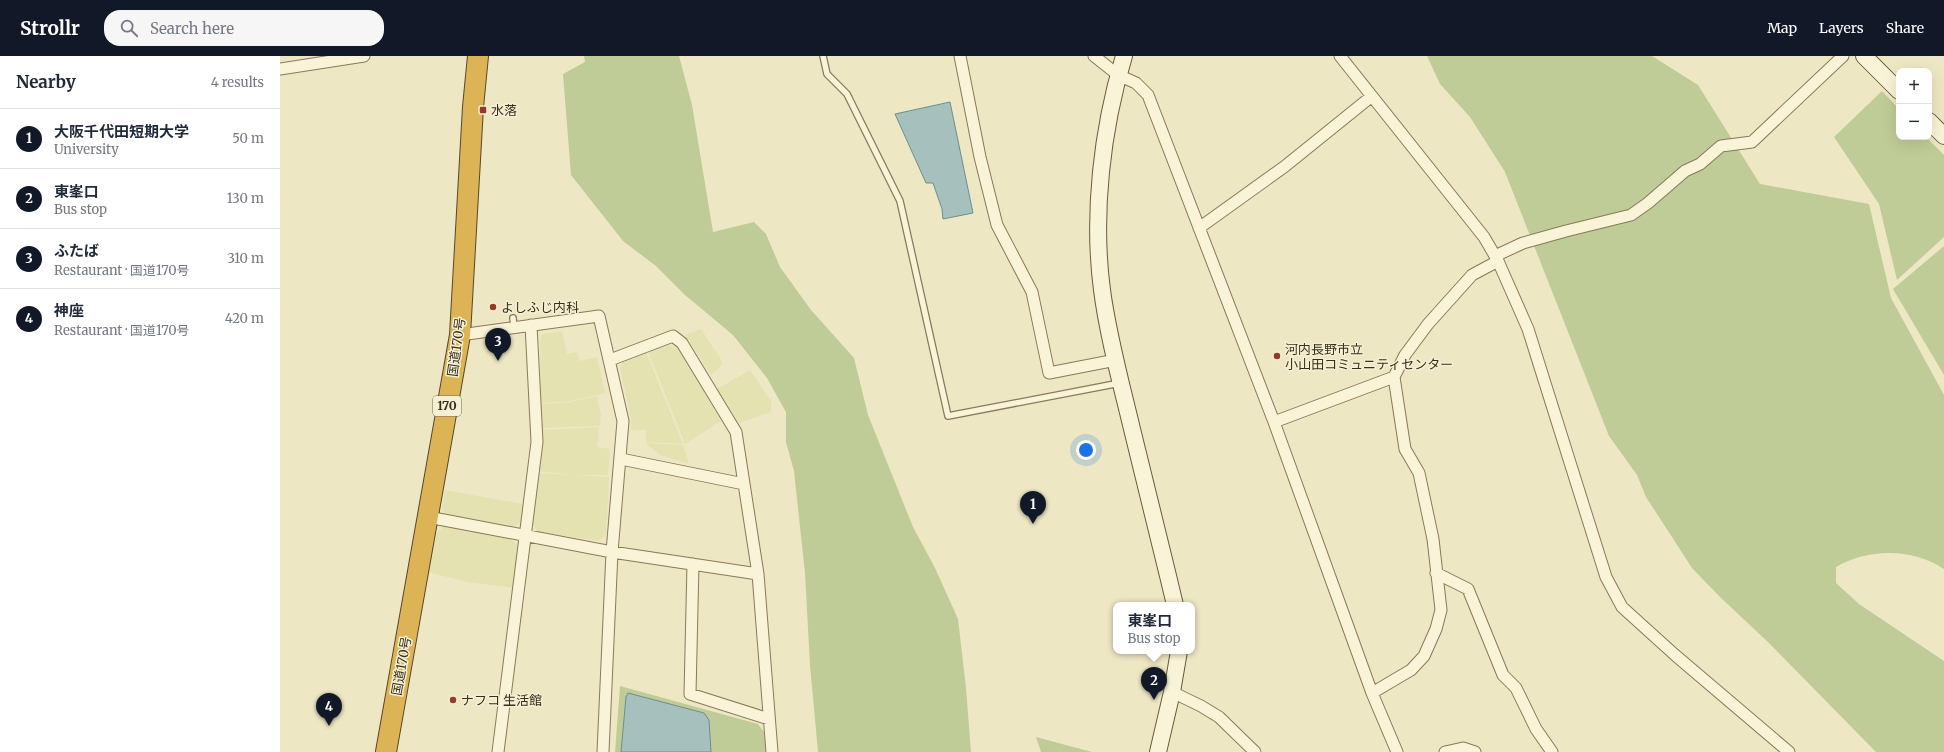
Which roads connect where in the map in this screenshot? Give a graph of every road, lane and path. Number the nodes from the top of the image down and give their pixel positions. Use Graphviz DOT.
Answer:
graph roads {
  1 [pos="364,56"];
  2 [pos="478,56"];
  3 [pos="823,56"];
  4 [pos="960,56"];
  5 [pos="1094,56"];
  6 [pos="1124,56"];
  7 [pos="1340,56"];
  8 [pos="1843,56"];
  9 [pos="1864,56"];
  10 [pos="280,69"];
  11 [pos="1118,75"];
  12 [pos="1896,88"];
  13 [pos="1372,96"];
  14 [pos="1932,124"];
  15 [pos="1944,136"];
  16 [pos="1199,228"];
  17 [pos="1496,258"];
  18 [pos="531,325"];
  19 [pos="460,335"];
  20 [pos="610,360"];
  21 [pos="1116,360"];
  22 [pos="1394,377"];
  23 [pos="1120,382"];
  24 [pos="1274,422"];
  25 [pos="621,459"];
  26 [pos="744,484"];
  27 [pos="428,517"];
  28 [pos="526,535"];
  29 [pos="612,552"];
  30 [pos="692,564"];
  31 [pos="758,574"];
  32 [pos="1436,574"];
  33 [pos="1174,602"];
  34 [pos="1178,654"];
  35 [pos="1172,692"];
  36 [pos="1372,693"];
  37 [pos="769,719"];
  38 [pos="386,752"];
  39 [pos="498,752"];
  40 [pos="603,752"];
  41 [pos="772,752"];
  42 [pos="1158,752"];
  43 [pos="1255,752"];
  44 [pos="1397,752"];
  45 [pos="1446,752"];
  46 [pos="1475,752"];
  47 [pos="1552,752"];
  48 [pos="1788,752"];
  1 -- 10 [label="street"];
  2 -- 19 [label="highway, 国道170号 / 170"];
  3 -- 23 [label="lane"];
  4 -- 21 [label="street"];
  5 -- 11 [label="street"];
  6 -- 11 [label="street"];
  7 -- 13 [label="street"];
  8 -- 17 [label="street"];
  9 -- 12 [label="street"];
  11 -- 16 [label="street"];
  11 -- 21 [label="street"];
  13 -- 16 [label="street"];
  13 -- 17 [label="street"];
  14 -- 15 [label="street"];
  16 -- 24 [label="street"];
  17 -- 22 [label="street"];
  17 -- 48 [label="street"];
  18 -- 19 [label="street"];
  18 -- 20 [label="street"];
  18 -- 28 [label="street"];
  19 -- 27 [label="highway, 国道170号 / 170"];
  20 -- 25 [label="street"];
  20 -- 26 [label="street"];
  21 -- 23 [label="street"];
  22 -- 24 [label="street"];
  22 -- 32 [label="street"];
  23 -- 33 [label="street"];
  24 -- 36 [label="street"];
  25 -- 26 [label="street"];
  25 -- 29 [label="street"];
  26 -- 31 [label="street"];
  27 -- 28 [label="street"];
  27 -- 38 [label="highway, 国道170号 / 170"];
  28 -- 29 [label="street"];
  28 -- 39 [label="street"];
  29 -- 30 [label="street"];
  29 -- 40 [label="street"];
  30 -- 31 [label="street"];
  30 -- 37 [label="street"];
  31 -- 37 [label="street"];
  32 -- 36 [label="street"];
  32 -- 47 [label="street"];
  34 -- 35 [label="street"];
  35 -- 42 [label="street"];
  35 -- 43 [label="street"];
  36 -- 44 [label="street"];
  37 -- 41 [label="street"];
  45 -- 46 [label="street"];
}
